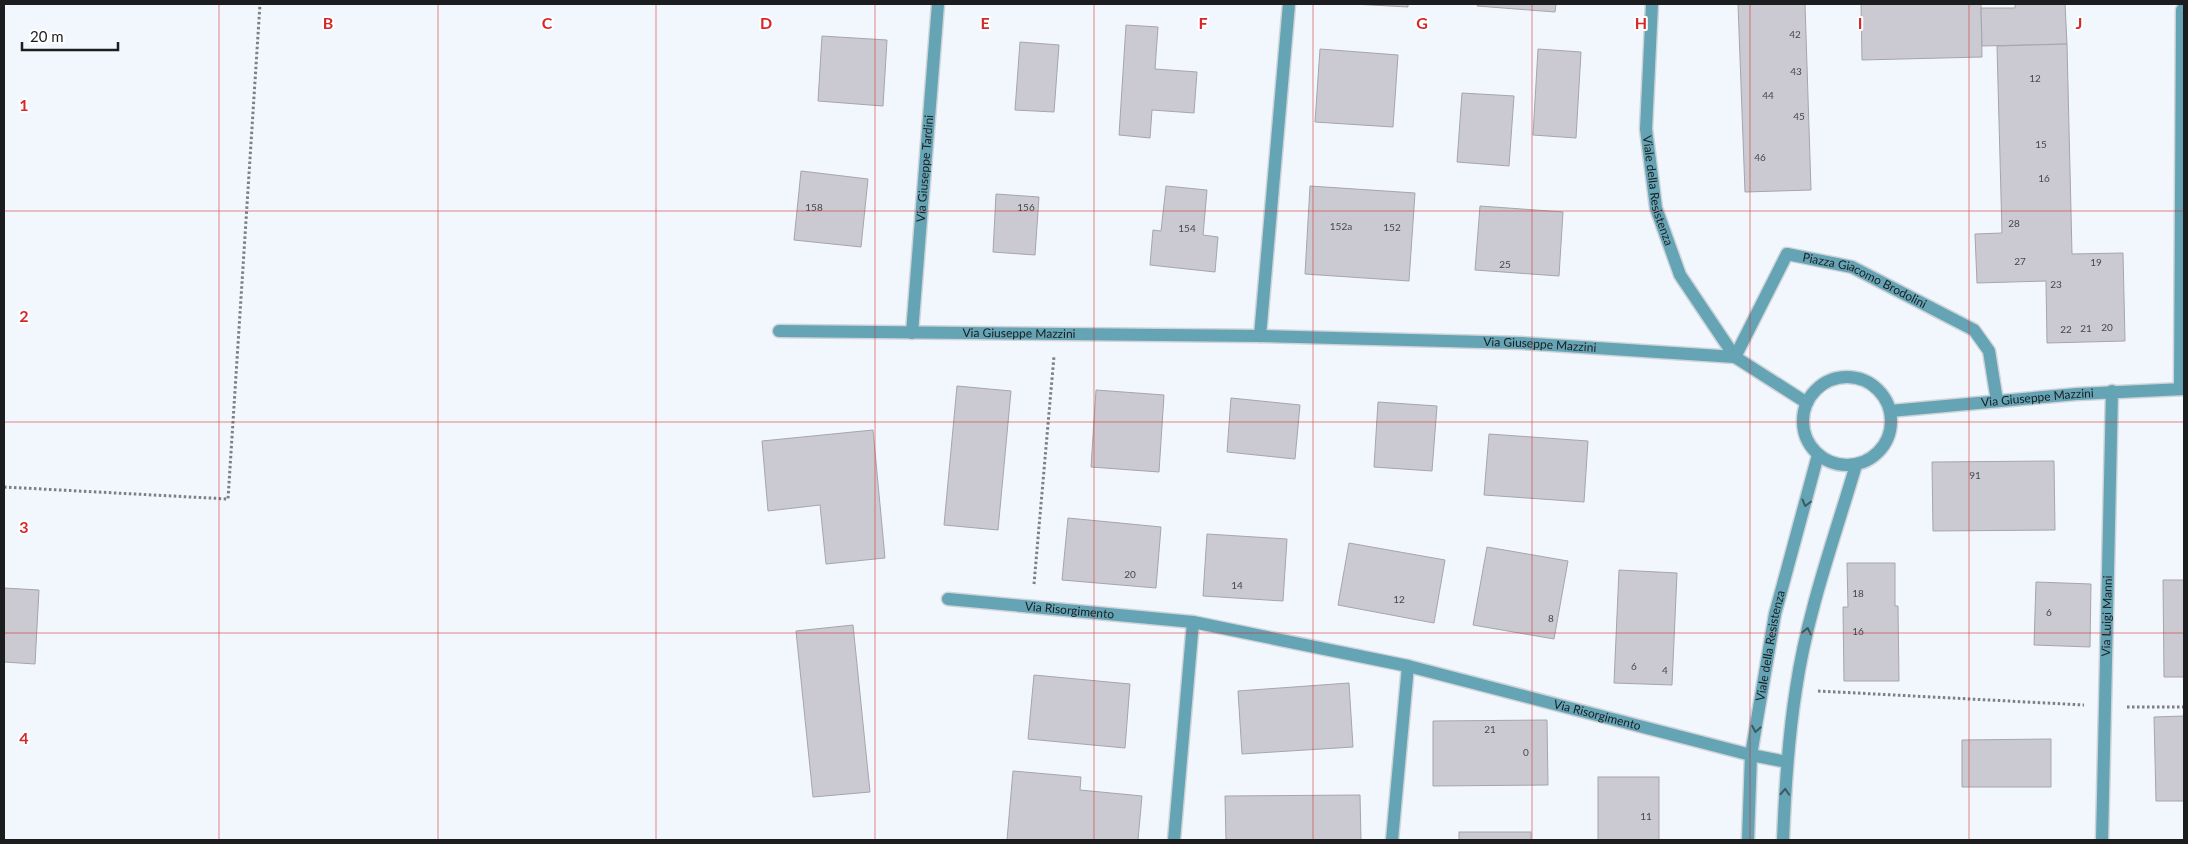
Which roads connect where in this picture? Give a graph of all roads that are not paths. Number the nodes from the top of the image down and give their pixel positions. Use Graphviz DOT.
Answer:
graph roads {
  1 [pos="938,4"];
  2 [pos="1289,4"];
  3 [pos="1652,4"];
  4 [pos="2182,10"];
  5 [pos="779,331"];
  6 [pos="912,333"];
  7 [pos="1260,336"];
  8 [pos="1735,358"];
  9 [pos="2182,389"];
  10 [pos="2112,391"];
  11 [pos="1997,400"];
  12 [pos="1807,403"];
  13 [pos="1890,411"];
  14 [pos="1818,456"];
  15 [pos="1856,465"];
  16 [pos="948,599"];
  17 [pos="1193,622"];
  18 [pos="1408,666"];
  19 [pos="1751,755"];
  20 [pos="1787,762"];
  21 [pos="1174,840"];
  22 [pos="1392,840"];
  23 [pos="1748,840"];
  24 [pos="1783,840"];
  25 [pos="2102,840"];
  1 -- 6 [label="street, Via Giuseppe Tardini"];
  2 -- 7 [label="street"];
  3 -- 8 [label="street, Viale della Resistenza"];
  4 -- 9 [label="street"];
  5 -- 6 [label="street, Via Giuseppe Mazzini"];
  6 -- 7 [label="street, Via Giuseppe Mazzini"];
  7 -- 8 [label="street, Via Giuseppe Mazzini"];
  8 -- 11 [label="street, Piazza Giacomo Brodolini"];
  8 -- 12 [label="street, Via Giuseppe Mazzini"];
  9 -- 10 [label="street, Via Giuseppe Mazzini"];
  10 -- 11 [label="street, Via Giuseppe Mazzini"];
  10 -- 25 [label="street, Via Luigi Manni"];
  11 -- 13 [label="street, Via Giuseppe Mazzini"];
  12 -- 13 [label="street"];
  12 -- 14 [label="street"];
  13 -- 15 [label="street"];
  14 -- 15 [label="street"];
  14 -- 19 [label="street, Viale della Resistenza, one-way"];
  20 -- 15 [label="street, one-way"];
  16 -- 17 [label="street, Via Risorgimento"];
  17 -- 18 [label="street, Via Risorgimento"];
  17 -- 21 [label="street"];
  18 -- 19 [label="street, Via Risorgimento"];
  18 -- 22 [label="street"];
  19 -- 20 [label="street, Via Risorgimento"];
  19 -- 23 [label="street, Viale della Resistenza"];
  24 -- 20 [label="street, one-way"];
}
